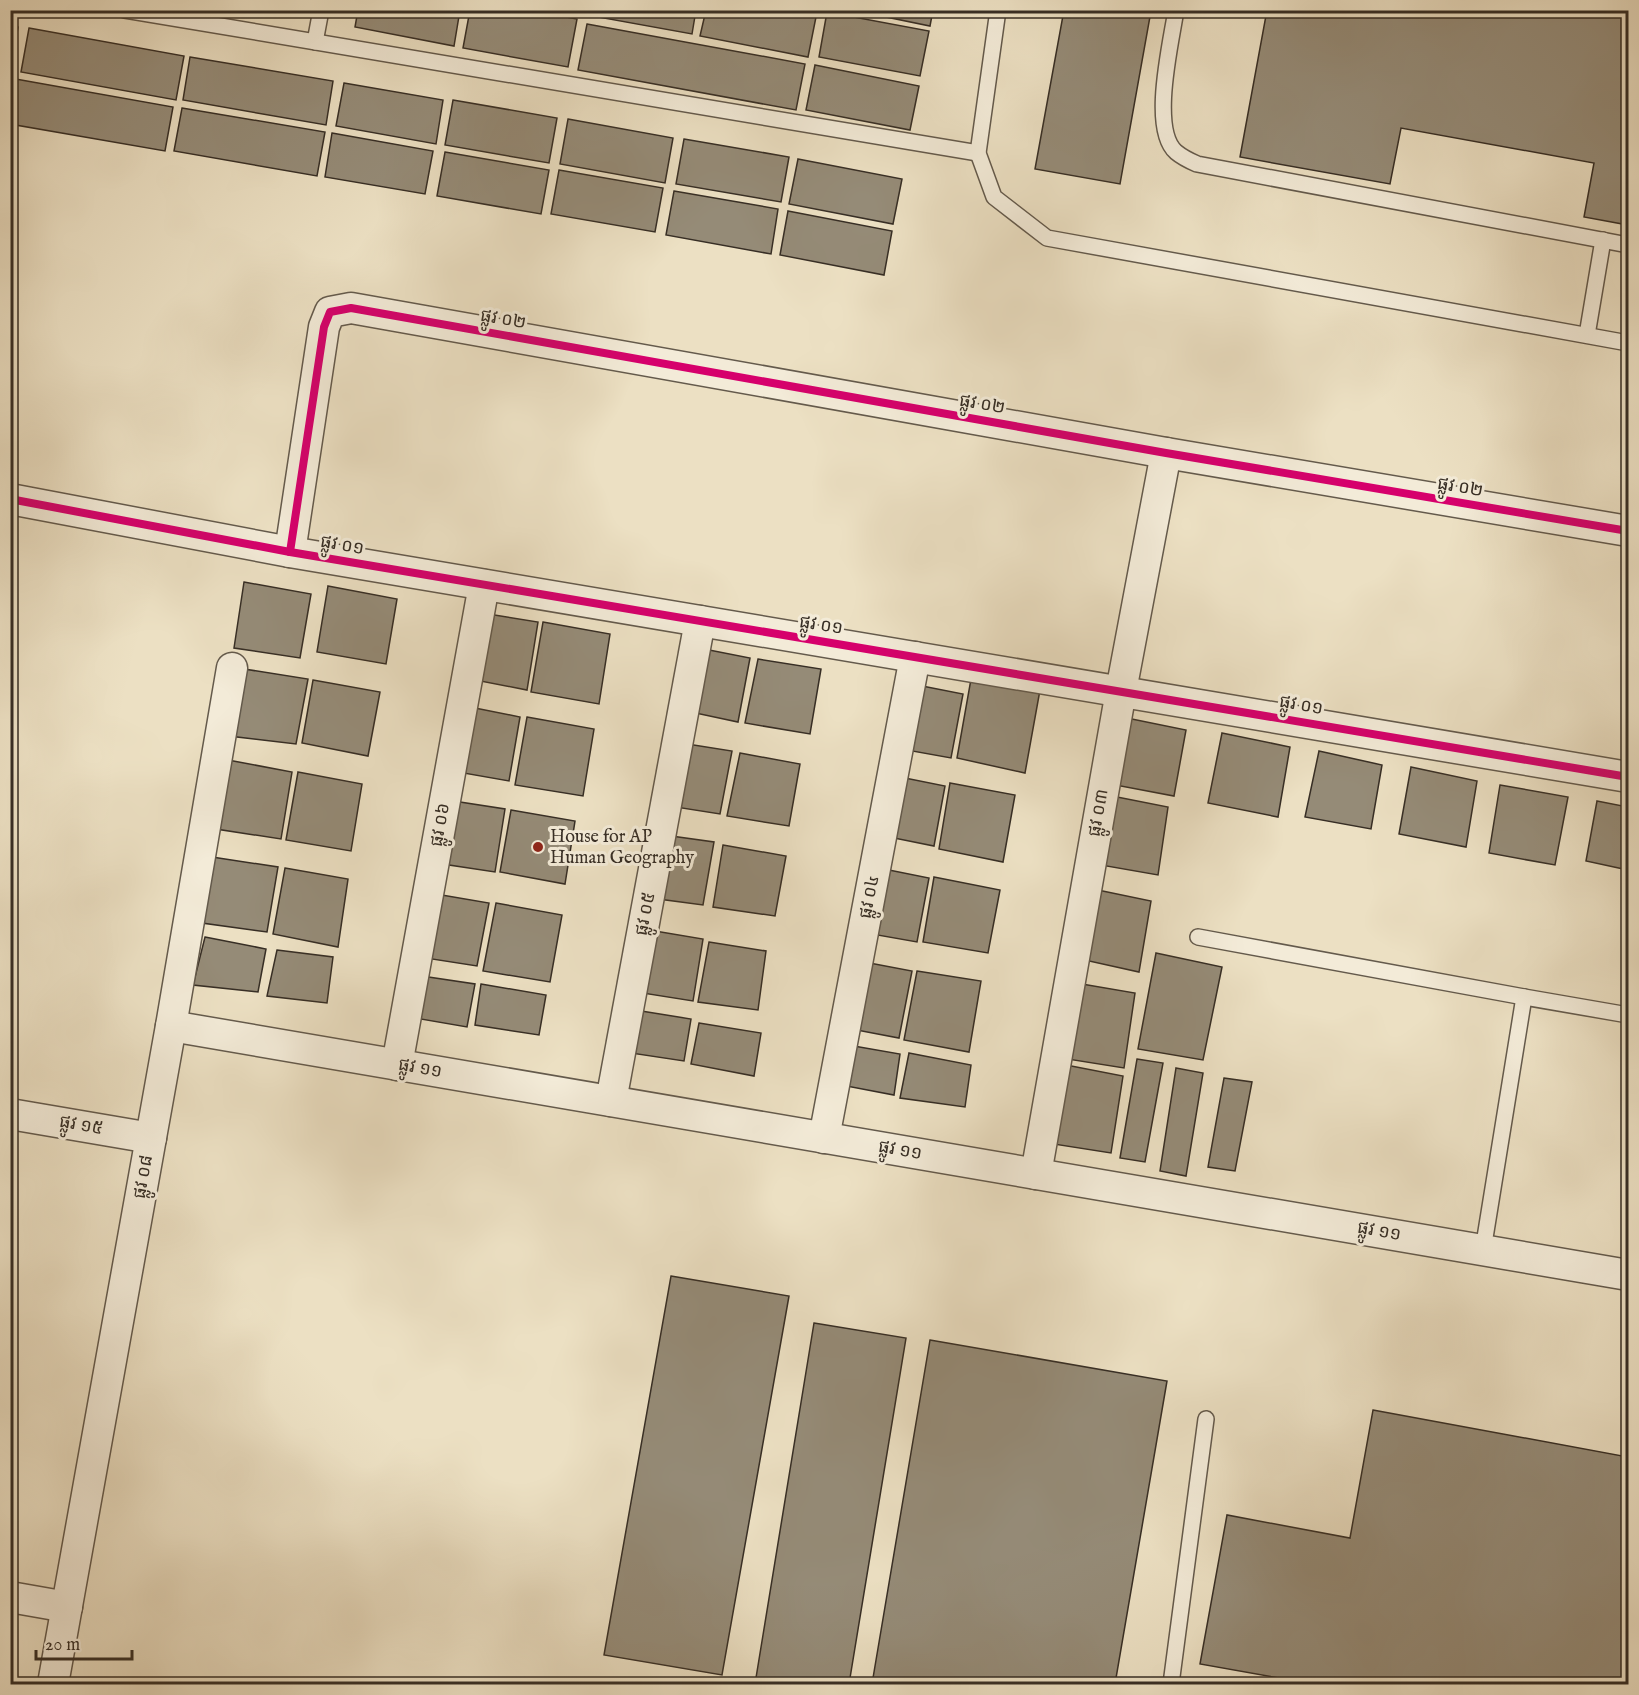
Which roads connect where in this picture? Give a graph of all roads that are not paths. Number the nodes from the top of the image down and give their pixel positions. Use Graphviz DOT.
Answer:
graph roads {
  1 [pos="125,10"];
  2 [pos="321,10"];
  3 [pos="998,10"];
  4 [pos="1176,10"];
  5 [pos="315,42"];
  6 [pos="978,153"];
  7 [pos="1603,240"];
  8 [pos="1629,245"];
  9 [pos="1587,335"];
  10 [pos="1629,343"];
  11 [pos="1166,453"];
  12 [pos="10,499"];
  13 [pos="1629,531"];
  14 [pos="290,552"];
  15 [pos="484,585"];
  16 [pos="700,621"];
  17 [pos="915,657"];
  18 [pos="232,668"];
  19 [pos="1121,691"];
  20 [pos="1629,777"];
  21 [pos="1198,937"];
  22 [pos="1524,997"];
  23 [pos="1629,1015"];
  24 [pos="171,1026"];
  25 [pos="397,1065"];
  26 [pos="611,1101"];
  27 [pos="10,1113"];
  28 [pos="151,1138"];
  29 [pos="824,1138"];
  30 [pos="1036,1174"];
  31 [pos="1484,1250"];
  32 [pos="1629,1275"];
  33 [pos="1206,1419"];
  34 [pos="10,1597"];
  35 [pos="67,1607"];
  36 [pos="53,1684"];
  37 [pos="1171,1684"];
  1 -- 5 [label="lane"];
  2 -- 5 [label="lane"];
  3 -- 6 [label="lane"];
  4 -- 7 [label="lane"];
  5 -- 6 [label="lane"];
  6 -- 9 [label="lane"];
  7 -- 8 [label="lane"];
  7 -- 9 [label="lane"];
  9 -- 10 [label="lane"];
  11 -- 13 [label="street, ផ្លូវ ០២"];
  11 -- 14 [label="street, ផ្លូវ ០២"];
  11 -- 19 [label="street, ផ្លូវ ០៣"];
  12 -- 14 [label="street, ផ្លូវ ០១"];
  14 -- 15 [label="street, ផ្លូវ ០១"];
  15 -- 16 [label="street, ផ្លូវ ០១"];
  15 -- 25 [label="street, ផ្លូវ ០៦"];
  16 -- 17 [label="street, ផ្លូវ ០១"];
  16 -- 26 [label="street, ផ្លូវ ០៥"];
  17 -- 19 [label="street, ផ្លូវ ០១"];
  17 -- 29 [label="street, ផ្លូវ ០៤"];
  18 -- 24 [label="street, ផ្លូវ ០៨"];
  19 -- 20 [label="street, ផ្លូវ ០១"];
  19 -- 30 [label="street, ផ្លូវ ០៣"];
  21 -- 22 [label="lane"];
  22 -- 23 [label="lane"];
  22 -- 31 [label="lane"];
  24 -- 25 [label="street, ផ្លូវ ១១"];
  24 -- 28 [label="street, ផ្លូវ ០៨"];
  25 -- 26 [label="street, ផ្លូវ ១១"];
  26 -- 29 [label="street, ផ្លូវ ១១"];
  27 -- 28 [label="street, ផ្លូវ ១៥"];
  28 -- 35 [label="street, ផ្លូវ ០៨"];
  29 -- 30 [label="street, ផ្លូវ ១១"];
  30 -- 31 [label="street, ផ្លូវ ១១"];
  31 -- 32 [label="street, ផ្លូវ ១១"];
  33 -- 37 [label="lane"];
  34 -- 35 [label="street"];
  35 -- 36 [label="street, ផ្លូវ ០៨"];
}
